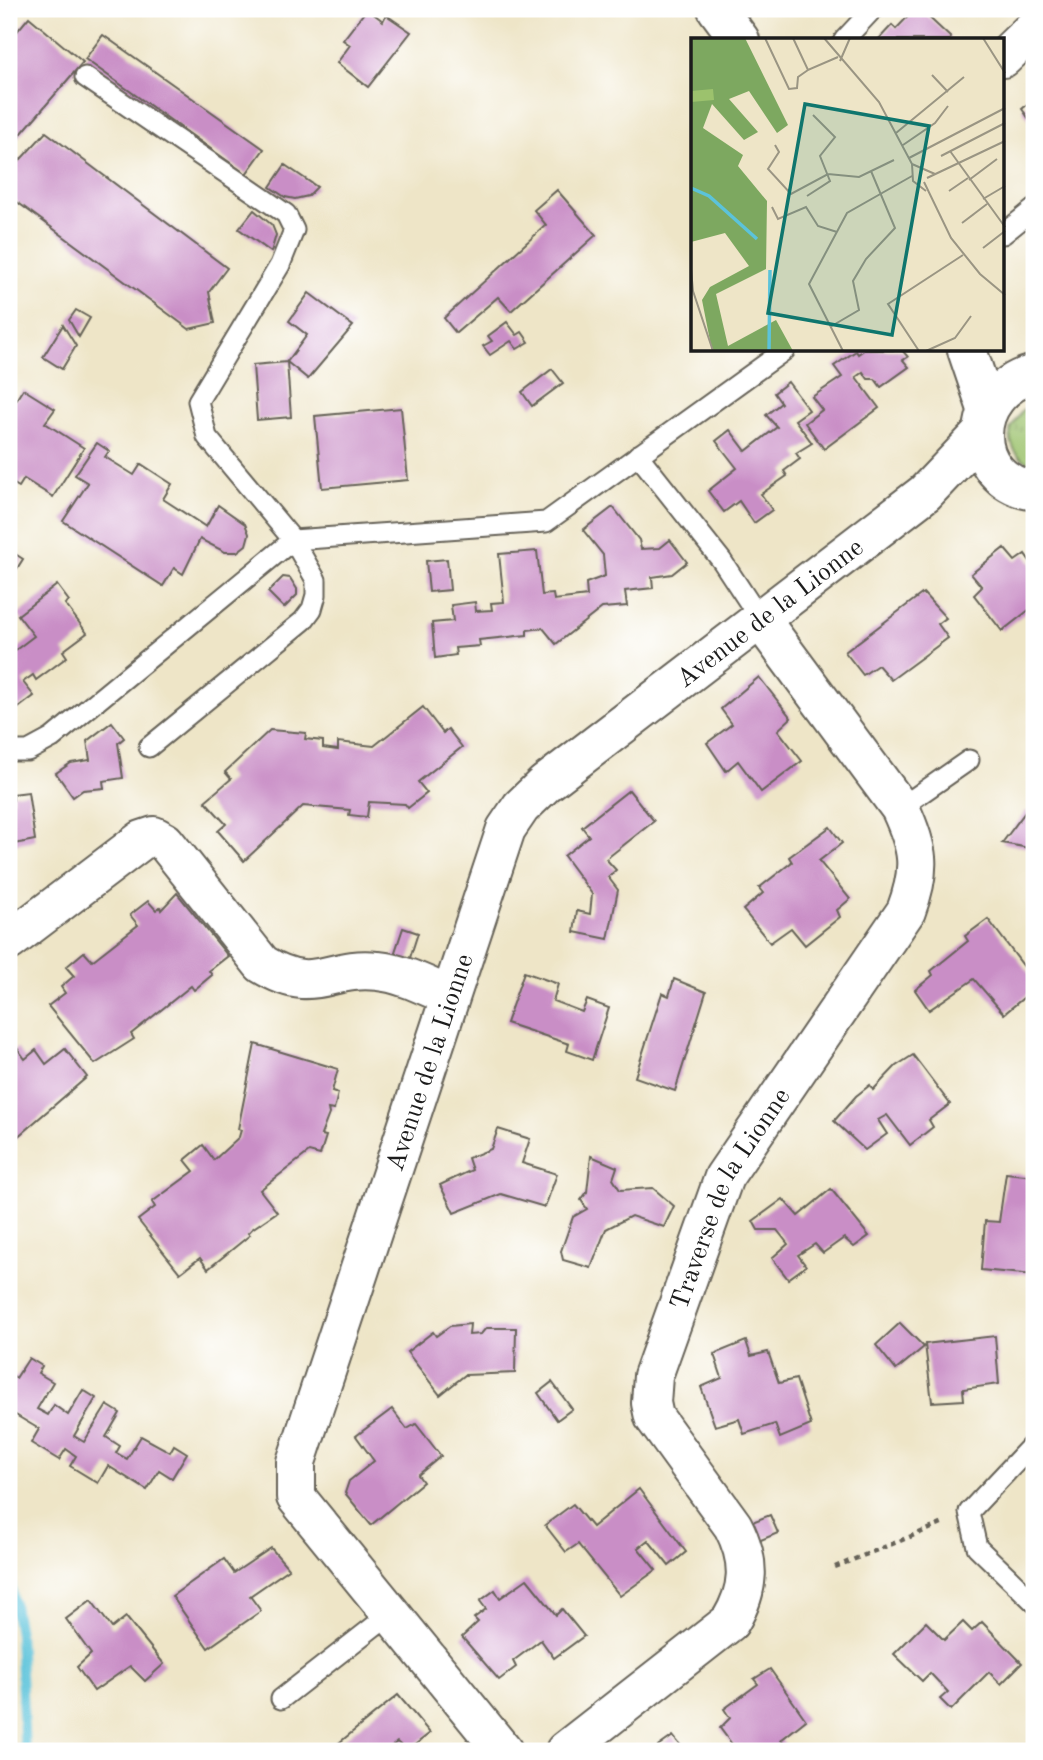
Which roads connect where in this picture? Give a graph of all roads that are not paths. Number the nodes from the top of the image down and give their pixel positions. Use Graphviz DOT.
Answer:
graph roads {
  1 [pos="717,9"];
  2 [pos="873,9"];
  3 [pos="1034,28"];
  4 [pos="739,38"];
  5 [pos="846,38"];
  6 [pos="1004,57"];
  7 [pos="85,77"];
  8 [pos="1034,209"];
  9 [pos="1004,233"];
  10 [pos="782,352"];
  11 [pos="968,352"];
  12 [pos="991,352"];
  13 [pos="1034,373"];
  14 [pos="985,421"];
  15 [pos="639,455"];
  16 [pos="1023,487"];
  17 [pos="925,493"];
  18 [pos="293,540"];
  19 [pos="760,619"];
  20 [pos="149,747"];
  21 [pos="9,751"];
  22 [pos="969,760"];
  23 [pos="900,808"];
  24 [pos="9,941"];
  25 [pos="450,996"];
  26 [pos="1034,1443"];
  27 [pos="1034,1602"];
  28 [pos="391,1613"];
  29 [pos="281,1699"];
  30 [pos="503,1751"];
  31 [pos="565,1751"];
  1 -- 4 [label="street"];
  2 -- 5 [label="lane"];
  3 -- 6 [label="street"];
  7 -- 18 [label="lane"];
  8 -- 9 [label="lane"];
  10 -- 15 [label="lane"];
  11 -- 14 [label="street"];
  12 -- 13 [label="street"];
  13 -- 14 [label="street, Avenue de la Lionne"];
  14 -- 16 [label="street"];
  14 -- 17 [label="street, Avenue de la Lionne"];
  15 -- 18 [label="lane"];
  15 -- 19 [label="lane"];
  16 -- 17 [label="street, Avenue de la Lionne"];
  17 -- 19 [label="street, Avenue de la Lionne"];
  18 -- 20 [label="lane"];
  18 -- 21 [label="lane"];
  19 -- 23 [label="street, Traverse de la Lionne"];
  19 -- 25 [label="street, Avenue de la Lionne"];
  22 -- 23 [label="lane"];
  23 -- 31 [label="street, Traverse de la Lionne"];
  24 -- 25 [label="street"];
  25 -- 28 [label="street, Avenue de la Lionne"];
  26 -- 27 [label="lane"];
  28 -- 29 [label="lane"];
  28 -- 30 [label="street, Avenue de la Lionne"];
}
